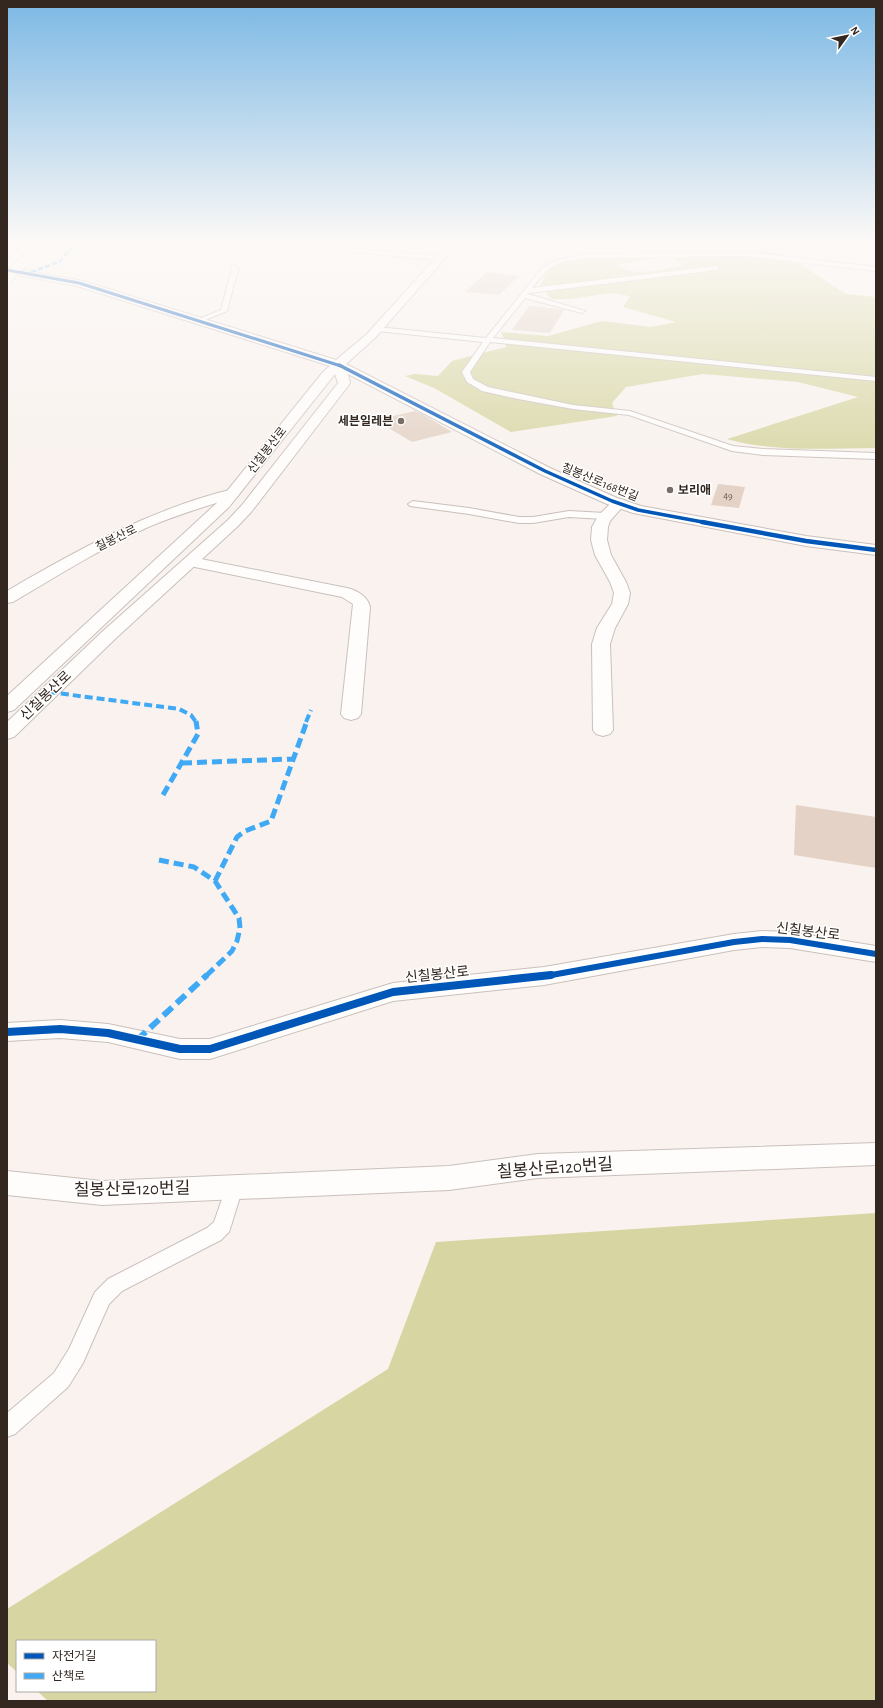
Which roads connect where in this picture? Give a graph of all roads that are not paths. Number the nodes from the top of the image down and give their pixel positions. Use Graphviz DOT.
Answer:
graph roads {
  1 [pos="203,323"];
  2 [pos="383,323"];
  3 [pos="502,323"];
  4 [pos="377,329"];
  5 [pos="488,340"];
  6 [pos="339,365"];
  7 [pos="876,379"];
  8 [pos="876,456"];
  9 [pos="233,494"];
  10 [pos="619,503"];
  11 [pos="413,504"];
  12 [pos="605,516"];
  13 [pos="876,550"];
  14 [pos="191,562"];
  15 [pos="7,598"];
  16 [pos="7,706"];
  17 [pos="351,714"];
  18 [pos="603,730"];
  19 [pos="7,732"];
  20 [pos="876,954"];
  21 [pos="7,1032"];
  22 [pos="876,1154"];
  23 [pos="7,1182"];
  24 [pos="234,1187"];
  25 [pos="7,1427"];
  1 -- 6 [label="main road, 칠봉산로168번길"];
  2 -- 4 [label="main road"];
  3 -- 5 [label="lane"];
  4 -- 5 [label="lane"];
  4 -- 6 [label="main road"];
  5 -- 7 [label="lane"];
  5 -- 8 [label="lane"];
  6 -- 9 [label="main road, 신칠봉산로"];
  6 -- 10 [label="main road, 칠봉산로168번길"];
  6 -- 14 [label="main road, 신칠봉산로"];
  9 -- 15 [label="main road, 칠봉산로"];
  9 -- 16 [label="main road, 신칠봉산로"];
  10 -- 12 [label="main road, 칠봉산로168번길"];
  10 -- 13 [label="main road, 칠봉산로168번길"];
  11 -- 12 [label="lane"];
  12 -- 18 [label="main road"];
  14 -- 17 [label="main road"];
  14 -- 19 [label="main road, 신칠봉산로"];
  20 -- 21 [label="main road, 신칠봉산로"];
  22 -- 24 [label="main road, 칠봉산로120번길"];
  23 -- 24 [label="main road, 칠봉산로120번길"];
  24 -- 25 [label="lane"];
}
